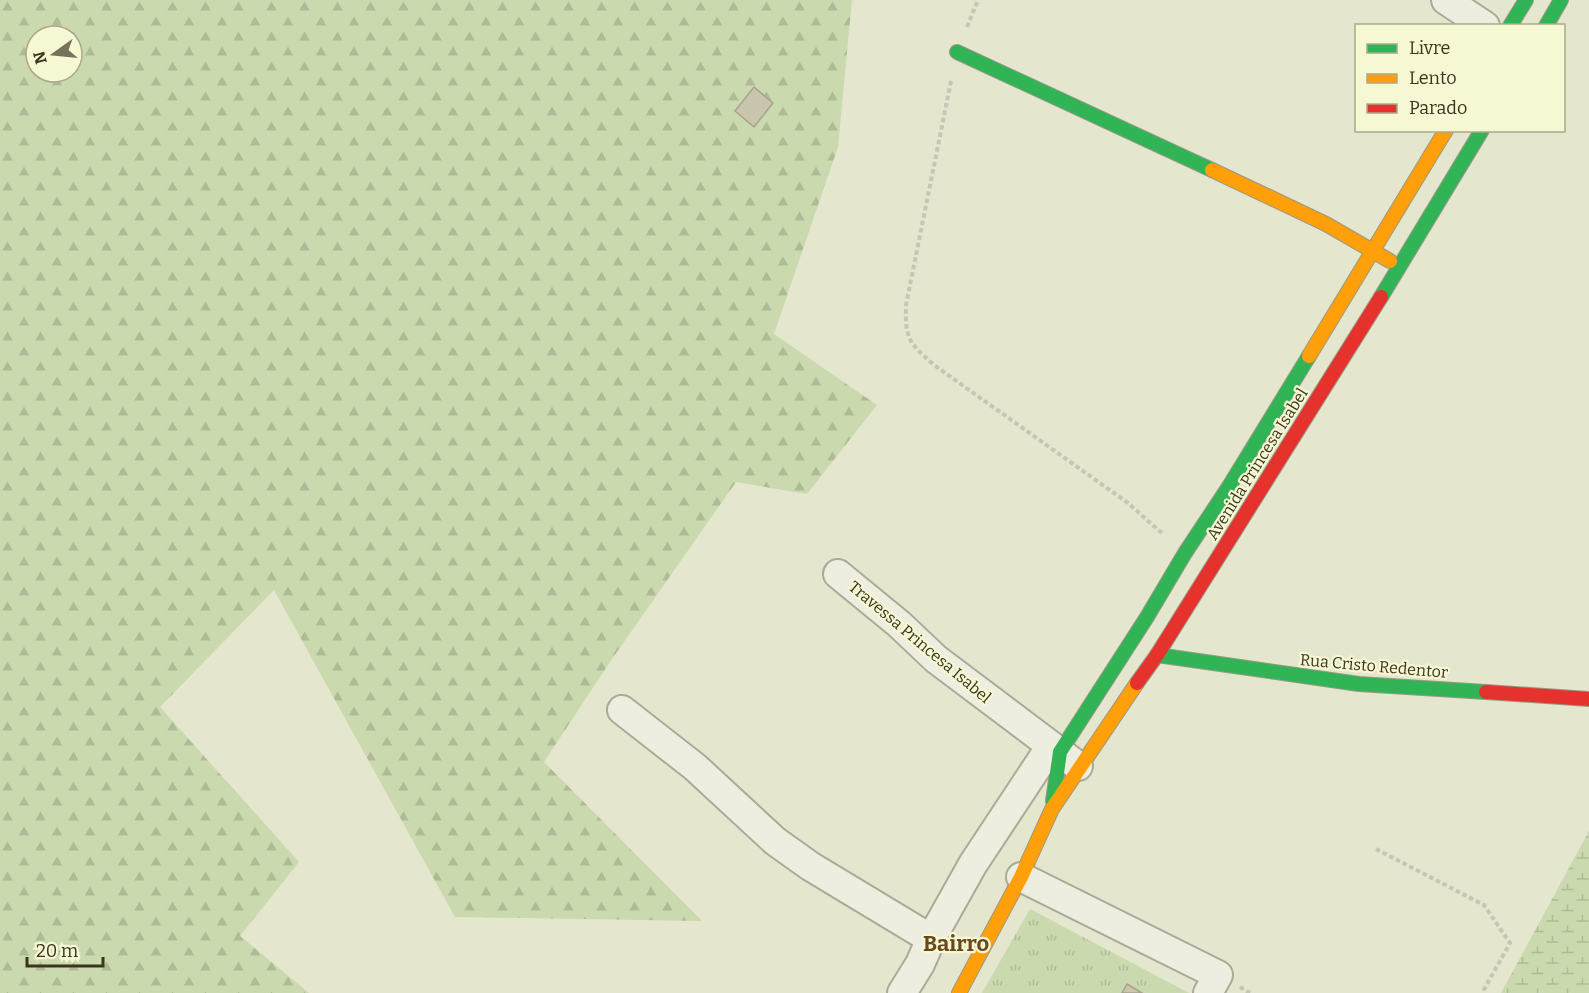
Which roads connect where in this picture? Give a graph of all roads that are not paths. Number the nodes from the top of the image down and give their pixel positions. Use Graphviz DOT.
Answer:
graph roads {
  1 [pos="1446,0"];
  2 [pos="1526,0"];
  3 [pos="1561,0"];
  4 [pos="1482,24"];
  5 [pos="1511,24"];
  6 [pos="1547,24"];
  7 [pos="957,52"];
  8 [pos="1445,132"];
  9 [pos="1481,132"];
  10 [pos="1372,251"];
  11 [pos="1400,266"];
  12 [pos="838,574"];
  13 [pos="1157,655"];
  14 [pos="1589,699"];
  15 [pos="622,710"];
  16 [pos="1064,755"];
  17 [pos="1052,809"];
  18 [pos="1021,877"];
  19 [pos="931,939"];
  20 [pos="902,993"];
  21 [pos="959,993"];
  22 [pos="1208,993"];
  1 -- 4 [label="street"];
  2 -- 5 [label="street"];
  3 -- 6 [label="street"];
  7 -- 10 [label="street"];
  8 -- 10 [label="street, Avenida Princesa Isabel"];
  9 -- 11 [label="street, Avenida Princesa Isabel"];
  10 -- 11 [label="street"];
  10 -- 16 [label="street, Avenida Princesa Isabel"];
  11 -- 13 [label="street, Avenida Princesa Isabel"];
  12 -- 16 [label="street, Travessa Princesa Isabel"];
  13 -- 14 [label="street, Rua Cristo Redentor"];
  13 -- 16 [label="street, Avenida Princesa Isabel"];
  15 -- 19 [label="street"];
  16 -- 17 [label="street, Avenida Princesa Isabel"];
  16 -- 17 [label="street, Avenida Princesa Isabel"];
  16 -- 19 [label="street"];
  17 -- 18 [label="street, Avenida Princesa Isabel"];
  18 -- 21 [label="street, Avenida Princesa Isabel"];
  18 -- 22 [label="street"];
  19 -- 20 [label="street"];
}
